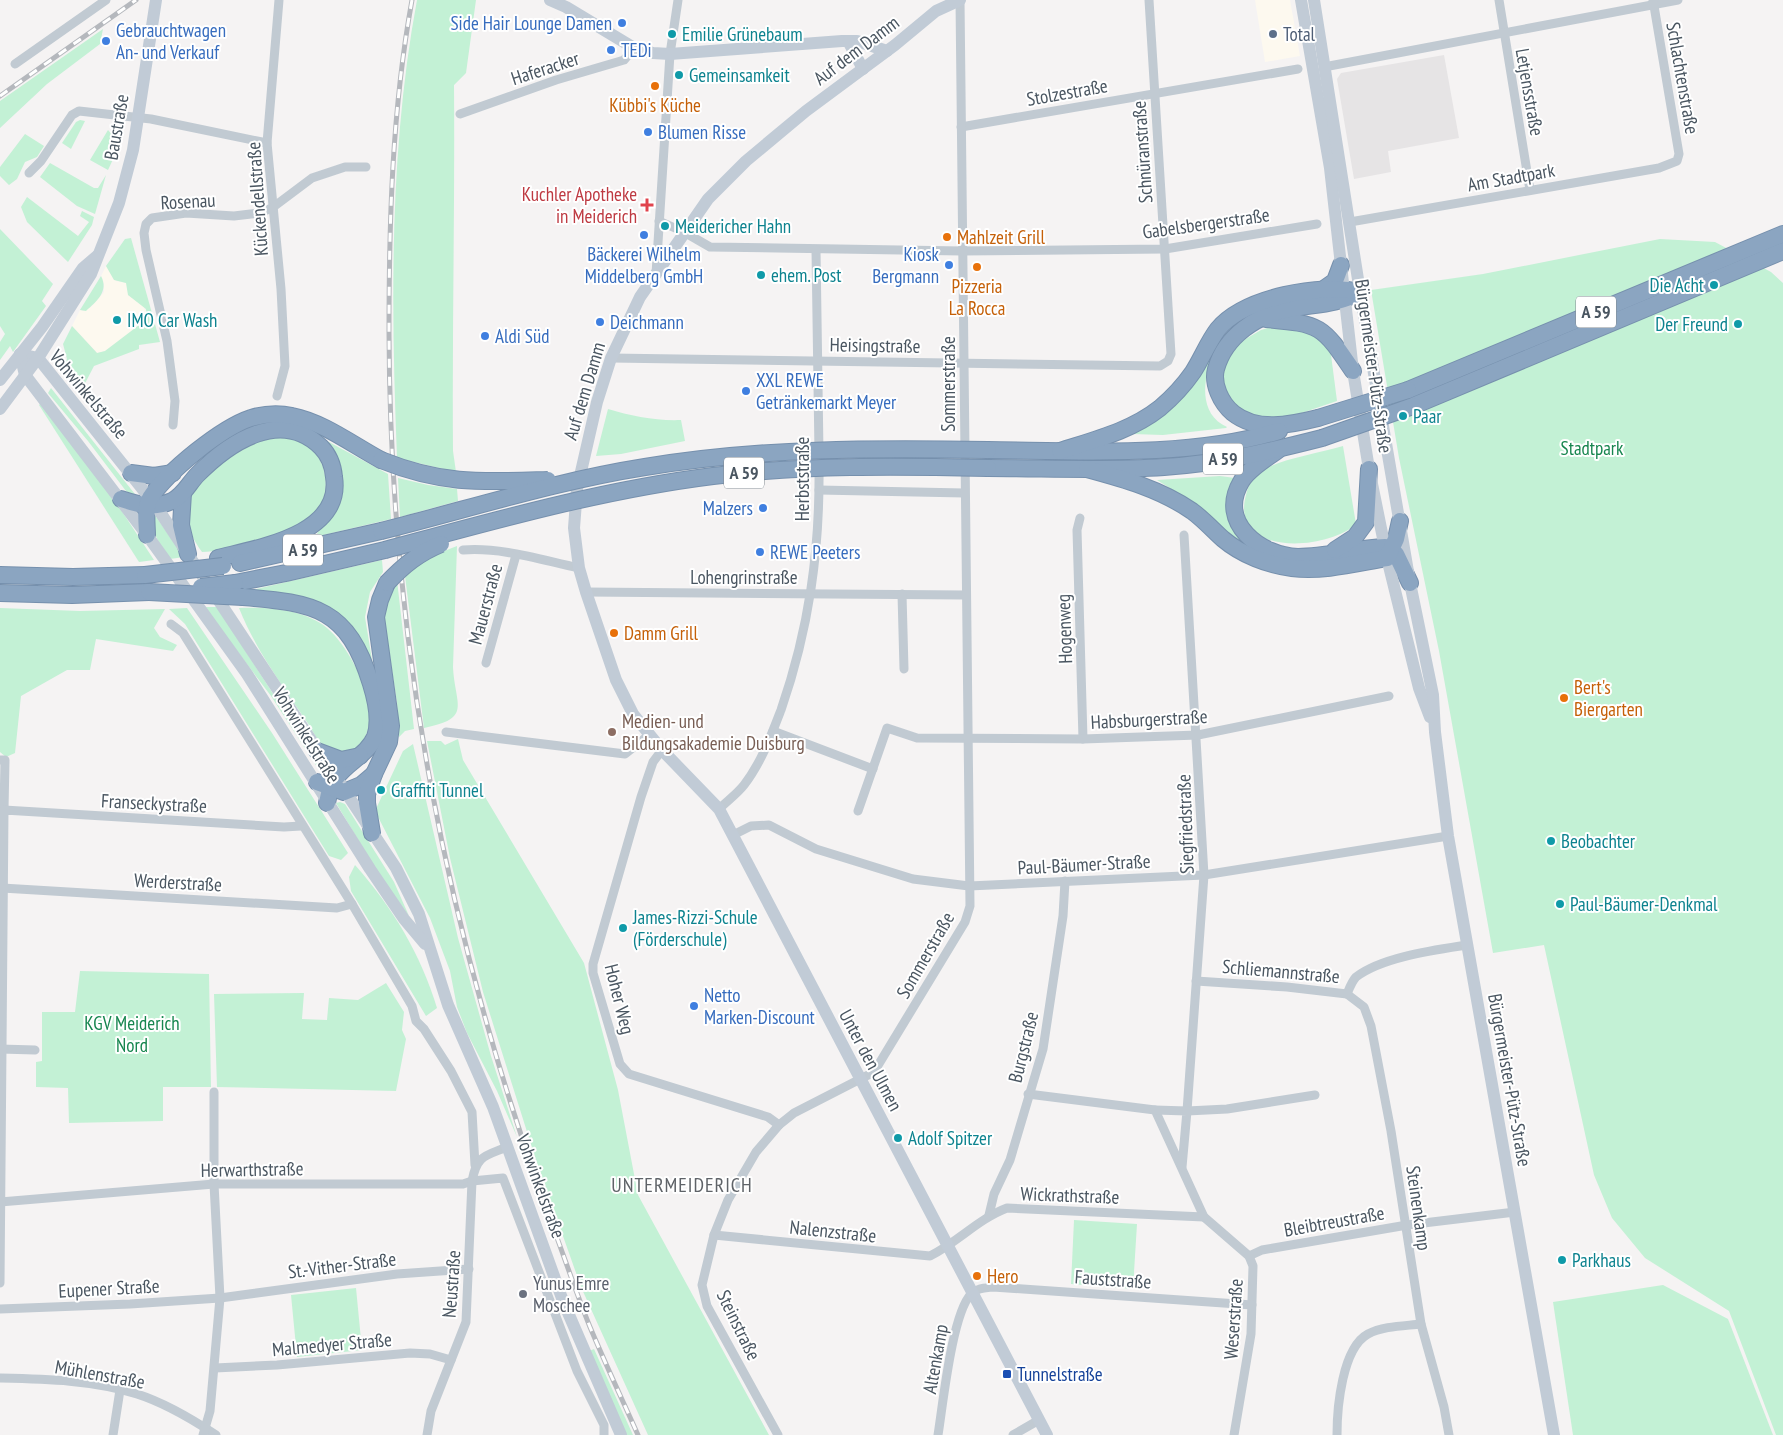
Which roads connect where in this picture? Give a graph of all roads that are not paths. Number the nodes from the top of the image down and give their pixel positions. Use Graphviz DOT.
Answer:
graph roads {
  1 [pos="106,0"];
  2 [pos="156,0"];
  3 [pos="279,0"];
  4 [pos="550,0"];
  5 [pos="678,0"];
  6 [pos="960,0"];
  7 [pos="1149,0"];
  8 [pos="1301,0"];
  9 [pos="1314,0"];
  10 [pos="1499,0"];
  11 [pos="1678,0"];
  12 [pos="1653,2"];
  13 [pos="1504,33"];
  14 [pos="848,41"];
  15 [pos="634,48"];
  16 [pos="887,51"];
  17 [pos="670,54"];
  18 [pos="15,64"];
  19 [pos="1324,67"];
  20 [pos="863,69"];
  21 [pos="1298,69"];
  22 [pos="1154,93"];
  23 [pos="460,114"];
  24 [pos="138,117"];
  25 [pos="961,127"];
  26 [pos="267,143"];
  27 [pos="1677,161"];
  28 [pos="366,168"];
  29 [pos="29,173"];
  30 [pos="1530,190"];
  31 [pos="272,208"];
  32 [pos="659,221"];
  33 [pos="1350,222"];
  34 [pos="1317,224"];
  35 [pos="684,232"];
  36 [pos="1783,234"];
  37 [pos="1165,249"];
  38 [pos="816,250"];
  39 [pos="962,251"];
  40 [pos="1783,251"];
  41 [pos="97,256"];
  42 [pos="1341,265"];
  43 [pos="656,274"];
  44 [pos="1325,288"];
  45 [pos="1360,292"];
  46 [pos="1344,294"];
  47 [pos="1264,318"];
  48 [pos="20,354"];
  49 [pos="38,358"];
  50 [pos="611,358"];
  51 [pos="818,361"];
  52 [pos="1168,361"];
  53 [pos="964,363"];
  54 [pos="1353,371"];
  55 [pos="25,375"];
  56 [pos="0,380"];
  57 [pos="278,396"];
  58 [pos="0,409"];
  59 [pos="173,425"];
  60 [pos="1290,425"];
  61 [pos="1280,449"];
  62 [pos="1060,451"];
  63 [pos="1087,469"];
  64 [pos="1369,469"];
  65 [pos="173,472"];
  66 [pos="131,473"];
  67 [pos="583,479"];
  68 [pos="819,490"];
  69 [pos="183,493"];
  70 [pos="964,493"];
  71 [pos="120,499"];
  72 [pos="151,503"];
  73 [pos="504,518"];
  74 [pos="1080,518"];
  75 [pos="1400,521"];
  76 [pos="148,535"];
  77 [pos="1184,535"];
  78 [pos="463,550"];
  79 [pos="1388,551"];
  80 [pos="188,554"];
  81 [pos="1328,554"];
  82 [pos="516,555"];
  83 [pos="221,562"];
  84 [pos="578,568"];
  85 [pos="0,574"];
  86 [pos="1410,583"];
  87 [pos="239,590"];
  88 [pos="586,592"];
  89 [pos="0,593"];
  90 [pos="811,593"];
  91 [pos="902,594"];
  92 [pos="965,595"];
  93 [pos="171,624"];
  94 [pos="486,663"];
  95 [pos="904,669"];
  96 [pos="1389,696"];
  97 [pos="773,731"];
  98 [pos="446,732"];
  99 [pos="1435,732"];
  100 [pos="649,735"];
  101 [pos="1198,735"];
  102 [pos="967,738"];
  103 [pos="1083,739"];
  104 [pos="662,750"];
  105 [pos="317,751"];
  106 [pos="360,756"];
  107 [pos="0,760"];
  108 [pos="873,769"];
  109 [pos="374,774"];
  110 [pos="331,788"];
  111 [pos="719,809"];
  112 [pos="2,810"];
  113 [pos="858,811"];
  114 [pos="301,826"];
  115 [pos="372,833"];
  116 [pos="733,835"];
  117 [pos="1448,836"];
  118 [pos="1204,875"];
  119 [pos="1065,881"];
  120 [pos="969,886"];
  121 [pos="2,888"];
  122 [pos="352,904"];
  123 [pos="1467,944"];
  124 [pos="430,950"];
  125 [pos="2,969"];
  126 [pos="1196,981"];
  127 [pos="1347,994"];
  128 [pos="1,1049"];
  129 [pos="35,1050"];
  130 [pos="860,1080"];
  131 [pos="214,1092"];
  132 [pos="1028,1094"];
  133 [pos="1315,1095"];
  134 [pos="1155,1110"];
  135 [pos="1187,1111"];
  136 [pos="779,1125"];
  137 [pos="507,1147"];
  138 [pos="476,1165"];
  139 [pos="1182,1170"];
  140 [pos="472,1181"];
  141 [pos="214,1184"];
  142 [pos="0,1202"];
  143 [pos="1515,1212"];
  144 [pos="990,1215"];
  145 [pos="1204,1217"];
  146 [pos="1407,1225"];
  147 [pos="714,1236"];
  148 [pos="948,1247"];
  149 [pos="1249,1256"];
  150 [pos="468,1269"];
  151 [pos="0,1283"];
  152 [pos="972,1292"];
  153 [pos="220,1298"];
  154 [pos="1252,1305"];
  155 [pos="0,1309"];
  156 [pos="1421,1324"];
  157 [pos="451,1360"];
  158 [pos="215,1368"];
  159 [pos="0,1378"];
  160 [pos="120,1390"];
  161 [pos="1039,1420"];
  162 [pos="203,1431"];
  163 [pos="113,1435"];
  164 [pos="216,1435"];
  165 [pos="427,1435"];
  166 [pos="604,1435"];
  167 [pos="621,1435"];
  168 [pos="778,1435"];
  169 [pos="938,1435"];
  170 [pos="1013,1435"];
  171 [pos="1047,1435"];
  172 [pos="1234,1435"];
  173 [pos="1336,1435"];
  174 [pos="1448,1435"];
  175 [pos="1554,1435"];
  1 -- 18 [label="street"];
  2 -- 24 [label="main road, Baustraße"];
  3 -- 26 [label="street, Kückendellstraße"];
  4 -- 15 [label="main road"];
  5 -- 17 [label="street"];
  6 -- 16 [label="main road, Auf dem Damm"];
  6 -- 25 [label="street, Sommerstraße"];
  7 -- 22 [label="street, Schnüranstraße"];
  8 -- 42 [label="main road, Bürgermeister-Pütz-Straße"];
  9 -- 19 [label="main road, Bürgermeister-Pütz-Straße"];
  10 -- 13 [label="street, Letjensstraße"];
  11 -- 12 [label="street"];
  12 -- 13 [label="street"];
  12 -- 27 [label="street, Schlachtenstraße"];
  13 -- 19 [label="street"];
  13 -- 30 [label="street, Letjensstraße"];
  14 -- 16 [label="main road"];
  14 -- 17 [label="main road"];
  14 -- 20 [label="main road"];
  15 -- 17 [label="main road"];
  15 -- 23 [label="street, Haferacker"];
  16 -- 20 [label="main road, Auf dem Damm"];
  17 -- 32 [label="street"];
  19 -- 33 [label="main road, Bürgermeister-Pütz-Straße"];
  20 -- 35 [label="main road, Auf dem Damm"];
  21 -- 22 [label="street, Stolzestraße"];
  22 -- 25 [label="street, Stolzestraße"];
  22 -- 37 [label="street, Schnüranstraße"];
  24 -- 26 [label="street"];
  24 -- 29 [label="street"];
  24 -- 41 [label="main road, Baustraße"];
  25 -- 39 [label="street, Sommerstraße"];
  26 -- 31 [label="street, Kückendellstraße"];
  27 -- 30 [label="street, Am Stadtpark"];
  28 -- 31 [label="street, Rosenau"];
  30 -- 33 [label="street, Am Stadtpark"];
  31 -- 57 [label="street, Kückendellstraße"];
  31 -- 59 [label="street, Rosenau"];
  32 -- 35 [label="street, Gabelsbergerstraße"];
  32 -- 43 [label="street"];
  33 -- 45 [label="main road, Bürgermeister-Pütz-Straße"];
  34 -- 37 [label="street, Gabelsbergerstraße"];
  35 -- 38 [label="street, Gabelsbergerstraße"];
  35 -- 43 [label="main road, Auf dem Damm"];
  36 -- 60 [label="highway, A 59, bridge"];
  37 -- 39 [label="street, Gabelsbergerstraße"];
  37 -- 52 [label="street, Schnüranstraße"];
  38 -- 39 [label="street, Gabelsbergerstraße"];
  38 -- 51 [label="street, Herbststraße"];
  39 -- 53 [label="street, Sommerstraße"];
  40 -- 61 [label="highway, A 59, bridge"];
  41 -- 48 [label="main road"];
  41 -- 49 [label="main road, Baustraße"];
  42 -- 44 [label="highway"];
  42 -- 46 [label="main road, Bürgermeister-Pütz-Straße"];
  43 -- 50 [label="main road, Auf dem Damm"];
  44 -- 46 [label="highway"];
  44 -- 62 [label="highway"];
  45 -- 46 [label="highway"];
  45 -- 75 [label="main road, Bürgermeister-Pütz-Straße"];
  46 -- 47 [label="highway"];
  46 -- 54 [label="main road, Bürgermeister-Pütz-Straße"];
  47 -- 54 [label="highway"];
  47 -- 60 [label="highway"];
  48 -- 49 [label="main road, Vohwinkelstraße"];
  48 -- 55 [label="main road, Vohwinkelstraße"];
  48 -- 56 [label="main road"];
  49 -- 55 [label="main road, Baustraße"];
  49 -- 66 [label="main road, Vohwinkelstraße"];
  50 -- 51 [label="street, Heisingstraße"];
  50 -- 84 [label="main road, Auf dem Damm"];
  51 -- 53 [label="street, Heisingstraße"];
  51 -- 68 [label="street, Herbststraße"];
  52 -- 53 [label="street, Heisingstraße"];
  53 -- 70 [label="street, Sommerstraße"];
  54 -- 64 [label="main road, Bürgermeister-Pütz-Straße"];
  55 -- 58 [label="main road, Baustraße"];
  55 -- 71 [label="main road, Vohwinkelstraße"];
  60 -- 62 [label="highway, A 59"];
  61 -- 63 [label="highway, A 59"];
  61 -- 81 [label="highway"];
  62 -- 67 [label="highway, A 59, bridge"];
  63 -- 73 [label="highway, A 59, bridge"];
  63 -- 79 [label="highway"];
  64 -- 79 [label="main road, Bürgermeister-Pütz-Straße"];
  64 -- 81 [label="highway"];
  65 -- 66 [label="highway"];
  65 -- 67 [label="highway, bridge"];
  65 -- 72 [label="highway"];
  66 -- 72 [label="main road, Vohwinkelstraße"];
  67 -- 83 [label="highway, A 59, bridge"];
  68 -- 70 [label="street"];
  68 -- 90 [label="street, Herbststraße"];
  69 -- 72 [label="highway"];
  69 -- 80 [label="highway"];
  69 -- 83 [label="highway"];
  70 -- 92 [label="street, Sommerstraße"];
  71 -- 72 [label="highway"];
  71 -- 76 [label="main road, Vohwinkelstraße"];
  72 -- 76 [label="highway"];
  72 -- 80 [label="main road, Vohwinkelstraße"];
  73 -- 87 [label="highway, A 59, bridge"];
  73 -- 109 [label="highway, bridge"];
  74 -- 103 [label="street, Hogenweg"];
  75 -- 79 [label="highway"];
  75 -- 86 [label="main road, Bürgermeister-Pütz-Straße"];
  76 -- 110 [label="main road, Vohwinkelstraße"];
  77 -- 101 [label="street, Siegfriedstraße"];
  78 -- 82 [label="street, Mauerstraße"];
  79 -- 81 [label="highway"];
  79 -- 86 [label="highway"];
  79 -- 99 [label="main road, Bürgermeister-Pütz-Straße"];
  80 -- 105 [label="main road, Vohwinkelstraße"];
  82 -- 84 [label="street, Mauerstraße"];
  82 -- 94 [label="street, Mauerstraße"];
  83 -- 85 [label="highway, A 59, bridge"];
  84 -- 88 [label="main road, Auf dem Damm"];
  86 -- 99 [label="main road, Bürgermeister-Pütz-Straße"];
  87 -- 89 [label="highway, bridge"];
  87 -- 106 [label="highway"];
  88 -- 90 [label="street, Lohengrinstraße"];
  88 -- 100 [label="main road, Auf dem Damm"];
  90 -- 91 [label="street, Lohengrinstraße"];
  90 -- 97 [label="street, Herbststraße"];
  91 -- 92 [label="street, Lohengrinstraße"];
  91 -- 95 [label="street"];
  92 -- 102 [label="street, Sommerstraße"];
  93 -- 114 [label="street"];
  96 -- 101 [label="street, Habsburgerstraße"];
  97 -- 108 [label="street"];
  97 -- 111 [label="street, Herbststraße"];
  98 -- 100 [label="street"];
  99 -- 117 [label="main road, Bürgermeister-Pütz-Straße"];
  100 -- 104 [label="main road, Auf dem Damm"];
  101 -- 103 [label="street, Habsburgerstraße"];
  101 -- 118 [label="street, Siegfriedstraße"];
  102 -- 103 [label="street, Habsburgerstraße"];
  102 -- 108 [label="street"];
  102 -- 120 [label="street, Sommerstraße"];
  104 -- 111 [label="main road, Auf dem Damm"];
  104 -- 136 [label="street, Hoher Weg"];
  105 -- 106 [label="highway"];
  105 -- 110 [label="main road, Vohwinkelstraße"];
  106 -- 110 [label="highway"];
  107 -- 112 [label="street"];
  108 -- 113 [label="street"];
  109 -- 110 [label="highway"];
  109 -- 115 [label="highway"];
  110 -- 115 [label="main road, Vohwinkelstraße"];
  110 -- 124 [label="main road, Vohwinkelstraße"];
  111 -- 116 [label="main road, Auf dem Damm"];
  112 -- 114 [label="street, Franseckystraße"];
  112 -- 121 [label="street"];
  114 -- 122 [label="street"];
  115 -- 124 [label="main road, Vohwinkelstraße"];
  116 -- 120 [label="street, Paul-Bäumer-Straße"];
  116 -- 130 [label="main road, Unter den Ulmen"];
  117 -- 118 [label="street, Paul-Bäumer-Straße"];
  117 -- 123 [label="main road, Bürgermeister-Pütz-Straße"];
  118 -- 119 [label="street, Paul-Bäumer-Straße"];
  118 -- 126 [label="street, Siegfriedstraße"];
  119 -- 120 [label="street, Paul-Bäumer-Straße"];
  119 -- 132 [label="street, Burgstraße"];
  120 -- 130 [label="street, Sommerstraße"];
  121 -- 122 [label="street, Werderstraße"];
  121 -- 125 [label="street"];
  122 -- 138 [label="street"];
  123 -- 127 [label="street, Schliemannstraße"];
  123 -- 143 [label="main road, Bürgermeister-Pütz-Straße"];
  124 -- 137 [label="main road, Vohwinkelstraße"];
  125 -- 128 [label="street"];
  126 -- 127 [label="street, Schliemannstraße"];
  126 -- 135 [label="street, Siegfriedstraße"];
  127 -- 146 [label="street, Steinenkamp"];
  128 -- 129 [label="street"];
  128 -- 142 [label="street"];
  130 -- 136 [label="street, Steinstraße"];
  130 -- 148 [label="main road, Unter den Ulmen"];
  131 -- 141 [label="street"];
  132 -- 134 [label="street"];
  132 -- 144 [label="street, Burgstraße"];
  133 -- 135 [label="street"];
  134 -- 135 [label="street"];
  134 -- 139 [label="street, Weserstraße"];
  135 -- 139 [label="street, Weserstraße"];
  136 -- 147 [label="street, Steinstraße"];
  137 -- 138 [label="street"];
  137 -- 167 [label="main road, Vohwinkelstraße"];
  138 -- 140 [label="street, Neustraße"];
  139 -- 145 [label="street, Weserstraße"];
  140 -- 141 [label="street, Herwarthstraße"];
  140 -- 150 [label="street, Neustraße"];
  140 -- 166 [label="street, Herwarthstraße"];
  141 -- 142 [label="street, Herwarthstraße"];
  141 -- 153 [label="street"];
  142 -- 151 [label="street"];
  143 -- 146 [label="street, Bleibtreustraße"];
  143 -- 175 [label="main road, Bürgermeister-Pütz-Straße"];
  144 -- 145 [label="street, Wickrathstraße"];
  144 -- 148 [label="street, Wickrathstraße"];
  145 -- 149 [label="street, Weserstraße"];
  146 -- 149 [label="street, Bleibtreustraße"];
  146 -- 156 [label="street, Steinenkamp"];
  147 -- 148 [label="street, Nalenzstraße"];
  147 -- 168 [label="street, Steinstraße"];
  148 -- 152 [label="main road, Unter den Ulmen"];
  149 -- 154 [label="street, Weserstraße"];
  150 -- 153 [label="street, St.-Vither-Straße"];
  150 -- 157 [label="street, Neustraße"];
  152 -- 154 [label="street, Fauststraße"];
  152 -- 161 [label="main road, Unter den Ulmen"];
  152 -- 169 [label="street, Altenkamp"];
  153 -- 155 [label="street, Eupener Straße"];
  153 -- 158 [label="street"];
  154 -- 172 [label="street, Weserstraße"];
  156 -- 173 [label="street"];
  156 -- 174 [label="street, Steinenkamp"];
  157 -- 158 [label="street, Malmedyer Straße"];
  157 -- 165 [label="street, Neustraße"];
  158 -- 162 [label="street"];
  159 -- 160 [label="street, Mühlenstraße"];
  160 -- 162 [label="street, Mühlenstraße"];
  160 -- 163 [label="street"];
  161 -- 170 [label="street"];
  161 -- 171 [label="main road, Unter den Ulmen"];
  162 -- 164 [label="street, Mühlenstraße"];
}
